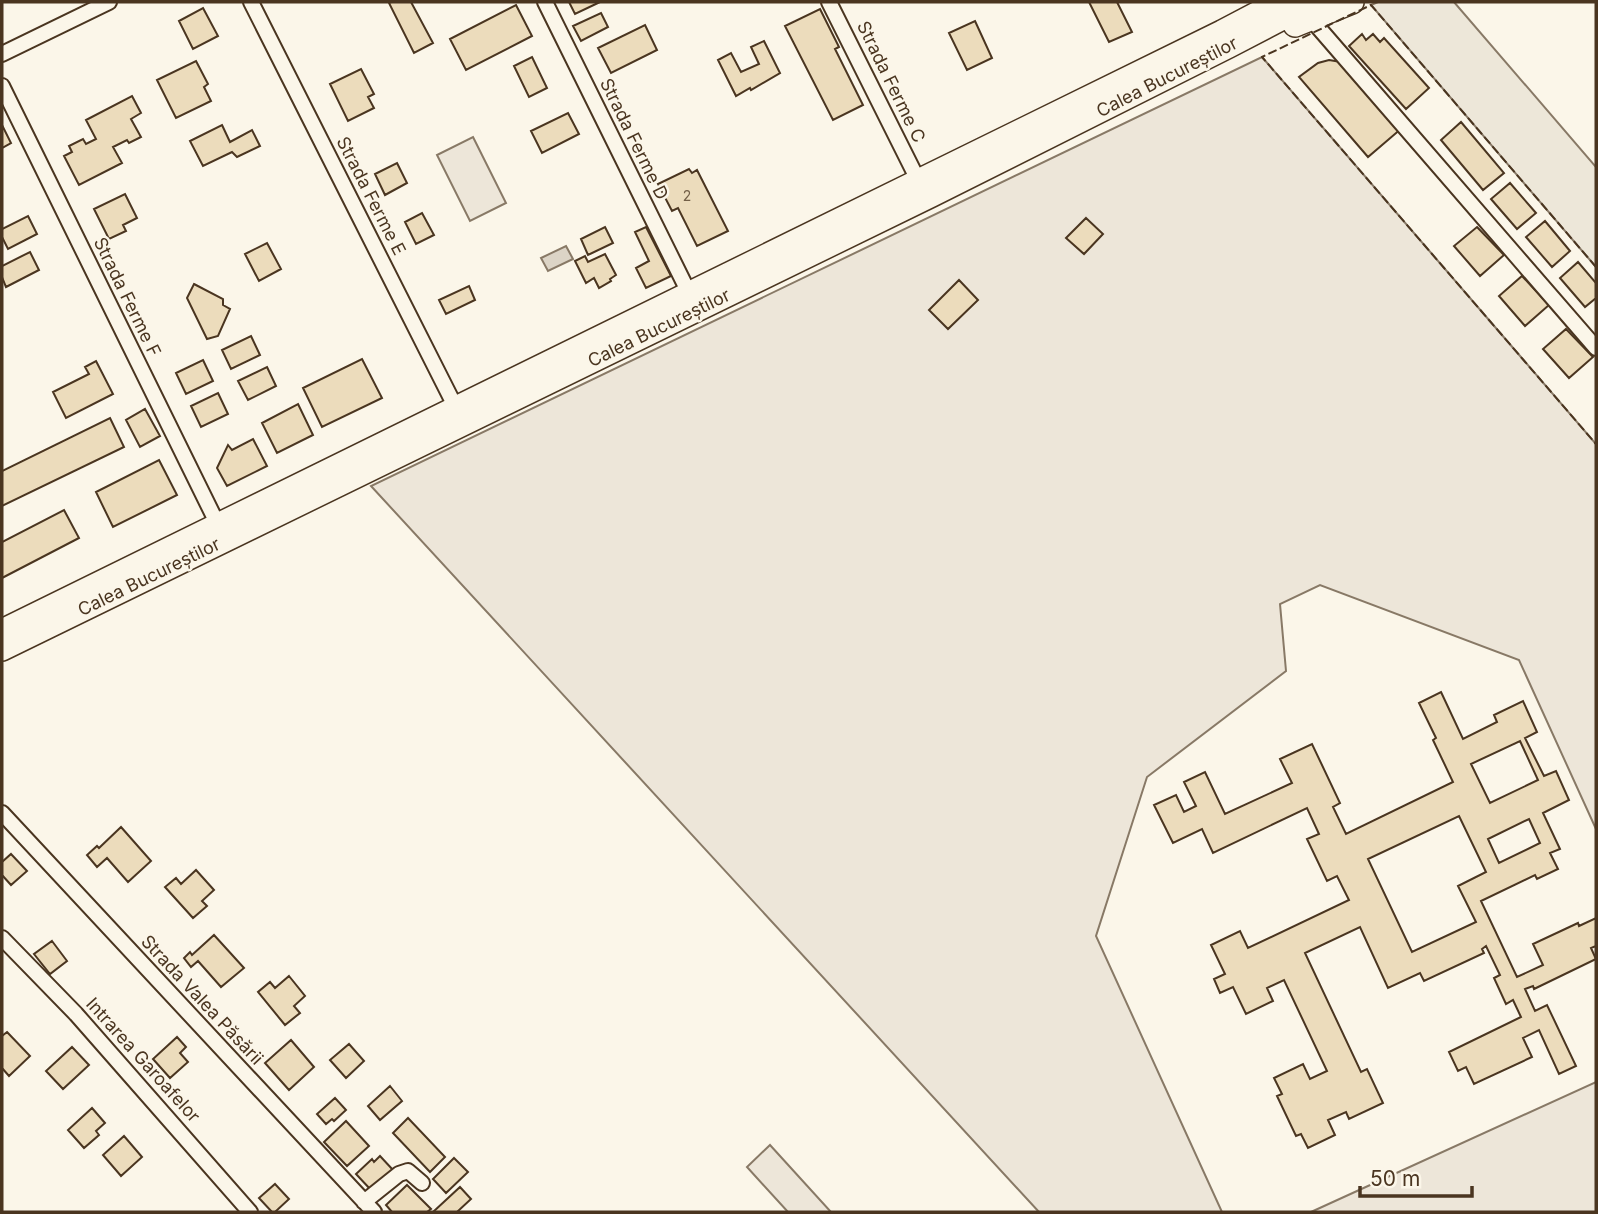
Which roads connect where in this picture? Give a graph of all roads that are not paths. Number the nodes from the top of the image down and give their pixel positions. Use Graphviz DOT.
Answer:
graph roads {
  1 [pos="109,2"];
  2 [pos="251,2"];
  3 [pos="545,2"];
  4 [pos="829,2"];
  5 [pos="1264,2"];
  6 [pos="1279,2"];
  7 [pos="1352,2"];
  8 [pos="1312,10"];
  9 [pos="1226,39"];
  10 [pos="2,54"];
  11 [pos="2,86"];
  12 [pos="918,180"];
  13 [pos="689,293"];
  14 [pos="1596,348"];
  15 [pos="456,408"];
  16 [pos="218,525"];
  17 [pos="2,631"];
  18 [pos="2,649"];
  19 [pos="2,813"];
  20 [pos="2,938"];
  21 [pos="422,1184"];
  22 [pos="369,1207"];
  23 [pos="250,1212"];
  1 -- 10 [label="street"];
  2 -- 15 [label="street, Strada Ferme E"];
  3 -- 13 [label="street, Strada Ferme D"];
  4 -- 12 [label="street, Strada Ferme C"];
  5 -- 9 [label="highway"];
  6 -- 9 [label="highway, Calea Bucureștilor"];
  7 -- 8 [label="highway"];
  8 -- 9 [label="highway"];
  8 -- 14 [label="street"];
  9 -- 12 [label="highway, Calea Bucureștilor"];
  9 -- 18 [label="highway, Calea Bucureștilor"];
  11 -- 16 [label="street, Strada Ferme F"];
  12 -- 13 [label="highway, Calea Bucureștilor"];
  13 -- 15 [label="highway, Calea Bucureștilor"];
  15 -- 16 [label="highway, Calea Bucureștilor"];
  16 -- 17 [label="highway, Calea Bucureștilor"];
  19 -- 22 [label="street, Strada Valea Păsării"];
  20 -- 23 [label="street, Intrarea Garoafelor"];
  21 -- 22 [label="street"];
}
